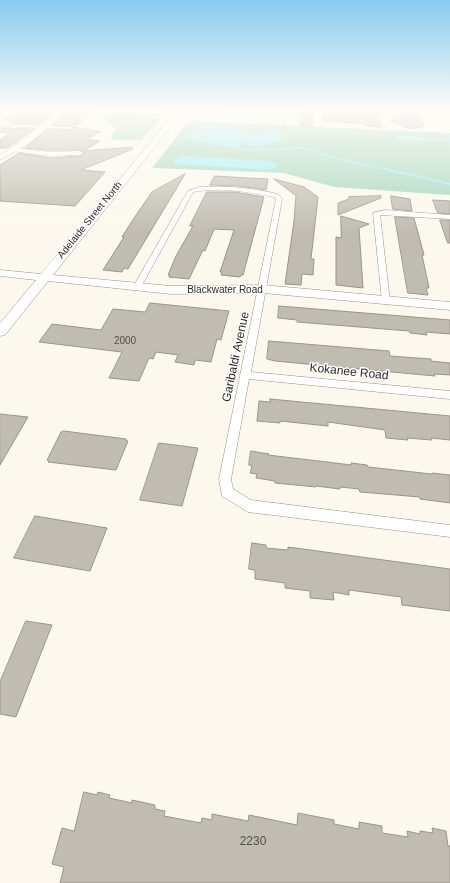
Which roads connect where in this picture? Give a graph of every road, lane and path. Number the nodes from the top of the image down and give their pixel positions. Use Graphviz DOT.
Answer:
graph roads {
  1 [pos="14,150"];
  2 [pos="16,150"];
  3 [pos="149,150"];
  4 [pos="80,153"];
  5 [pos="0,158"];
  6 [pos="450,217"];
  7 [pos="0,273"];
  8 [pos="43,278"];
  9 [pos="138,287"];
  10 [pos="263,289"];
  11 [pos="386,301"];
  12 [pos="450,306"];
  13 [pos="0,332"];
  14 [pos="246,375"];
  15 [pos="450,395"];
  16 [pos="450,532"];
  1 -- 5 [label="street"];
  2 -- 4 [label="street"];
  3 -- 8 [label="street, Adelaide Street North"];
  6 -- 11 [label="street"];
  7 -- 8 [label="street, Blackwater Road"];
  8 -- 9 [label="street, Blackwater Road"];
  8 -- 13 [label="street, Adelaide Street North"];
  9 -- 10 [label="street, Blackwater Road"];
  9 -- 10 [label="street, Garibaldi Avenue"];
  10 -- 11 [label="street, Blackwater Road"];
  10 -- 14 [label="street, Garibaldi Avenue"];
  11 -- 12 [label="street, Blackwater Road"];
  14 -- 15 [label="street, Kokanee Road"];
  14 -- 16 [label="street, Garibaldi Avenue"];
}
